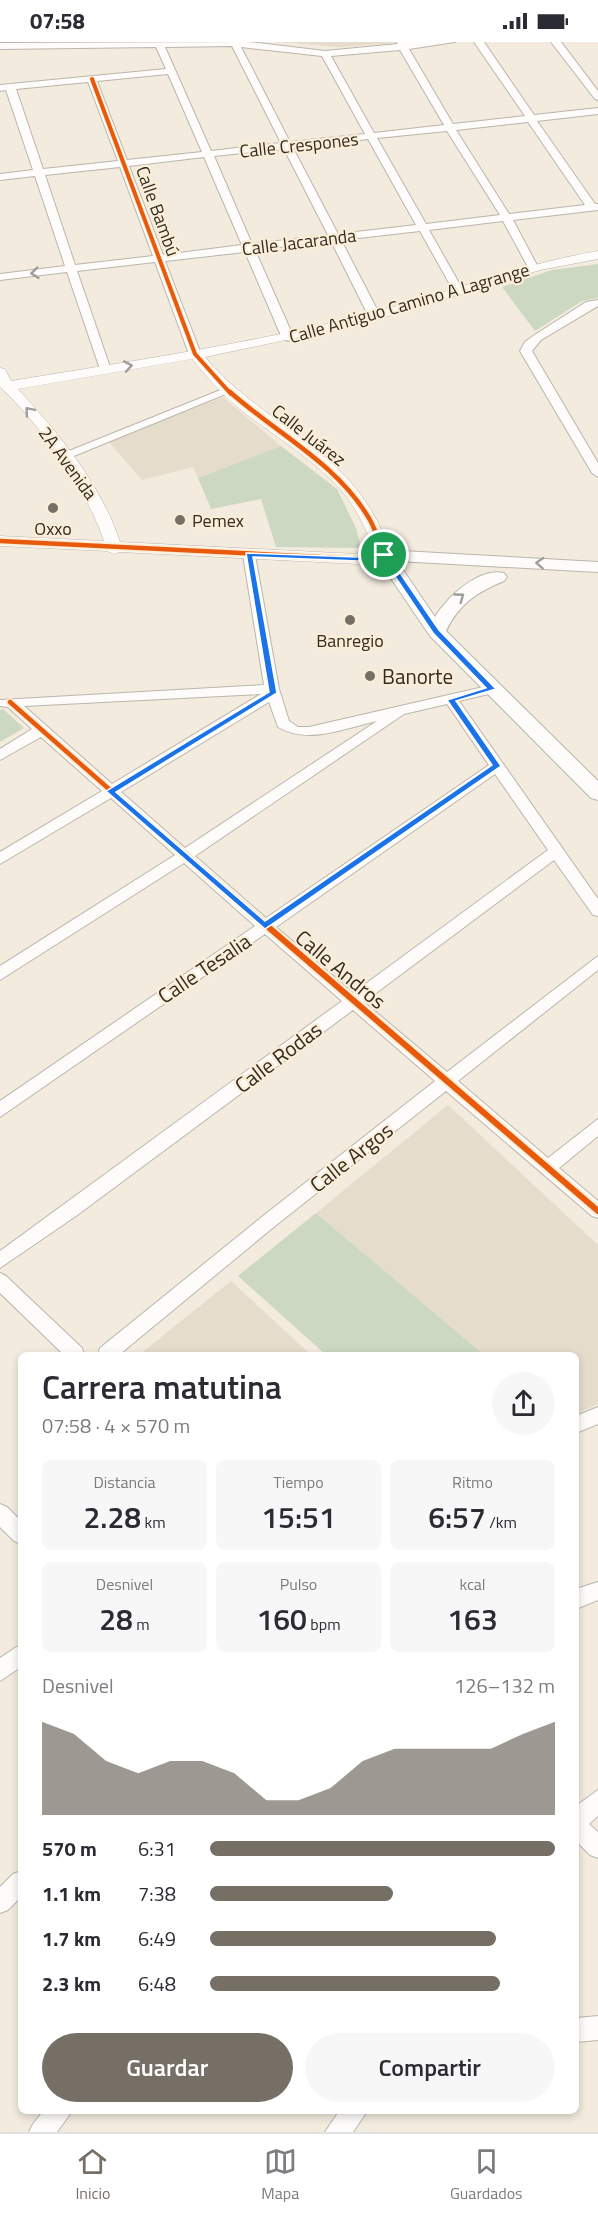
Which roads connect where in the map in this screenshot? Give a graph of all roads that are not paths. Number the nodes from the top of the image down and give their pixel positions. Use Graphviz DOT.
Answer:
graph roads {
  1 [pos="450,42"];
  2 [pos="479,42"];
  3 [pos="556,42"];
  4 [pos="159,43"];
  5 [pos="236,43"];
  6 [pos="401,44"];
  7 [pos="0,46"];
  8 [pos="325,54"];
  9 [pos="170,71"];
  10 [pos="92,78"];
  11 [pos="5,88"];
  12 [pos="598,96"];
  13 [pos="598,111"];
  14 [pos="529,119"];
  15 [pos="451,127"];
  16 [pos="369,137"];
  17 [pos="287,146"];
  18 [pos="206,155"];
  19 [pos="125,163"];
  20 [pos="40,173"];
  21 [pos="0,177"];
  22 [pos="595,208"];
  23 [pos="506,218"];
  24 [pos="421,227"];
  25 [pos="336,238"];
  26 [pos="249,248"];
  27 [pos="598,255"];
  28 [pos="160,259"];
  29 [pos="533,267"];
  30 [pos="70,269"];
  31 [pos="0,277"];
  32 [pos="458,290"];
  33 [pos="594,303"];
  34 [pos="598,315"];
  35 [pos="375,317"];
  36 [pos="288,338"];
  37 [pos="195,354"];
  38 [pos="105,370"];
  39 [pos="3,382"];
  40 [pos="227,392"];
  41 [pos="65,455"];
  42 [pos="598,473"];
  43 [pos="0,541"];
  44 [pos="114,549"];
  45 [pos="249,555"];
  46 [pos="389,563"];
  47 [pos="598,567"];
  48 [pos="498,577"];
  49 [pos="598,582"];
  50 [pos="436,632"];
  51 [pos="492,689"];
  52 [pos="273,691"];
  53 [pos="451,700"];
  54 [pos="5,703"];
  55 [pos="398,712"];
  56 [pos="41,730"];
  57 [pos="0,755"];
  58 [pos="496,766"];
  59 [pos="110,791"];
  60 [pos="598,793"];
  61 [pos="555,851"];
  62 [pos="184,856"];
  63 [pos="0,859"];
  64 [pos="598,911"];
  65 [pos="265,926"];
  66 [pos="598,962"];
  67 [pos="0,974"];
  68 [pos="353,1000"];
  69 [pos="449,1082"];
  70 [pos="0,1110"];
  71 [pos="598,1126"];
  72 [pos="547,1168"];
  73 [pos="598,1211"];
  74 [pos="0,1262"];
  75 [pos="0,1281"];
  76 [pos="73,1352"];
  77 [pos="110,1352"];
  78 [pos="598,1415"];
  79 [pos="579,1424"];
  80 [pos="0,1513"];
  81 [pos="18,1532"];
  82 [pos="598,1591"];
  83 [pos="579,1598"];
  84 [pos="18,1656"];
  85 [pos="0,1671"];
  86 [pos="598,1801"];
  87 [pos="579,1820"];
  88 [pos="579,1826"];
  89 [pos="598,1847"];
  90 [pos="18,1885"];
  91 [pos="0,1902"];
  92 [pos="598,2028"];
  93 [pos="579,2030"];
  94 [pos="57,2114"];
  95 [pos="353,2114"];
  96 [pos="41,2132"];
  97 [pos="337,2132"];
  1 -- 6 [label="street"];
  2 -- 14 [label="street"];
  3 -- 12 [label="street"];
  4 -- 5 [label="street"];
  4 -- 7 [label="street"];
  4 -- 9 [label="street"];
  5 -- 8 [label="street"];
  5 -- 17 [label="street"];
  6 -- 8 [label="street"];
  6 -- 15 [label="street"];
  8 -- 16 [label="street"];
  9 -- 10 [label="street"];
  9 -- 18 [label="street"];
  10 -- 11 [label="street"];
  10 -- 19 [label="street, Calle Bambú"];
  11 -- 20 [label="street"];
  13 -- 14 [label="street, Calle Crespones"];
  14 -- 15 [label="street, Calle Crespones"];
  14 -- 22 [label="street"];
  15 -- 16 [label="street, Calle Crespones"];
  15 -- 23 [label="street"];
  16 -- 17 [label="street, Calle Crespones"];
  16 -- 24 [label="street"];
  17 -- 18 [label="street, Calle Crespones"];
  17 -- 25 [label="street"];
  18 -- 19 [label="street, Calle Crespones"];
  18 -- 26 [label="street"];
  19 -- 20 [label="street, Calle Crespones"];
  19 -- 28 [label="street, Calle Bambú"];
  20 -- 21 [label="street, Calle Crespones"];
  20 -- 30 [label="street"];
  22 -- 23 [label="street, Calle Jacaranda"];
  23 -- 24 [label="street, Calle Jacaranda"];
  23 -- 29 [label="street"];
  24 -- 25 [label="street, Calle Jacaranda"];
  24 -- 32 [label="street"];
  25 -- 26 [label="street, Calle Jacaranda"];
  25 -- 35 [label="street"];
  26 -- 28 [label="street, Calle Jacaranda"];
  26 -- 36 [label="street"];
  27 -- 29 [label="street, Calle Antiguo Camino A Lagrange"];
  28 -- 30 [label="street, Calle Jacaranda"];
  28 -- 37 [label="street, Calle Bambú"];
  29 -- 32 [label="street, Calle Antiguo Camino A Lagrange"];
  30 -- 31 [label="street, Calle Jacaranda, one-way"];
  30 -- 38 [label="street"];
  32 -- 35 [label="street, Calle Antiguo Camino A Lagrange"];
  33 -- 34 [label="street"];
  33 -- 42 [label="street"];
  35 -- 36 [label="street, Calle Antiguo Camino A Lagrange"];
  36 -- 37 [label="street, Calle Antiguo Camino A Lagrange"];
  38 -- 37 [label="street, Calle Antiguo Camino A Lagrange, one-way"];
  37 -- 40 [label="street, Calle Juárez"];
  38 -- 39 [label="street, Calle Antiguo Camino A Lagrange"];
  41 -- 39 [label="street, 2A Avenida, one-way"];
  40 -- 41 [label="street"];
  40 -- 46 [label="street, Calle Juárez"];
  41 -- 44 [label="street, 2A Avenida"];
  43 -- 44 [label="street"];
  44 -- 45 [label="street"];
  45 -- 46 [label="street"];
  45 -- 52 [label="street"];
  47 -- 46 [label="main road, one-way"];
  46 -- 48 [label="main road"];
  46 -- 50 [label="main road"];
  48 -- 49 [label="main road"];
  50 -- 48 [label="main road, one-way"];
  50 -- 51 [label="main road"];
  51 -- 53 [label="street"];
  51 -- 60 [label="main road"];
  52 -- 54 [label="street"];
  52 -- 55 [label="street"];
  52 -- 59 [label="street"];
  53 -- 55 [label="street"];
  53 -- 58 [label="street"];
  54 -- 56 [label="street, Calle Andros"];
  55 -- 62 [label="street"];
  56 -- 57 [label="street"];
  56 -- 59 [label="street, Calle Andros"];
  58 -- 61 [label="street"];
  58 -- 65 [label="street, Calle Tesalia"];
  59 -- 62 [label="street, Calle Andros"];
  59 -- 63 [label="street"];
  61 -- 64 [label="street"];
  61 -- 68 [label="street, Calle Rodas"];
  62 -- 65 [label="street, Calle Andros"];
  62 -- 67 [label="street"];
  65 -- 68 [label="street, Calle Andros"];
  65 -- 70 [label="street, Calle Tesalia"];
  66 -- 69 [label="street, Calle Argos"];
  68 -- 69 [label="street, Calle Andros"];
  68 -- 74 [label="street, Calle Rodas"];
  69 -- 72 [label="street, Calle Andros"];
  69 -- 77 [label="street, Calle Argos"];
  71 -- 72 [label="street"];
  72 -- 73 [label="street, Calle Andros"];
  75 -- 76 [label="street"];
  78 -- 79 [label="street"];
  80 -- 81 [label="street"];
  82 -- 83 [label="street"];
  84 -- 85 [label="street"];
  86 -- 87 [label="street"];
  88 -- 89 [label="street"];
  90 -- 91 [label="street"];
  92 -- 93 [label="street"];
  94 -- 96 [label="street"];
  95 -- 97 [label="street"];
}
